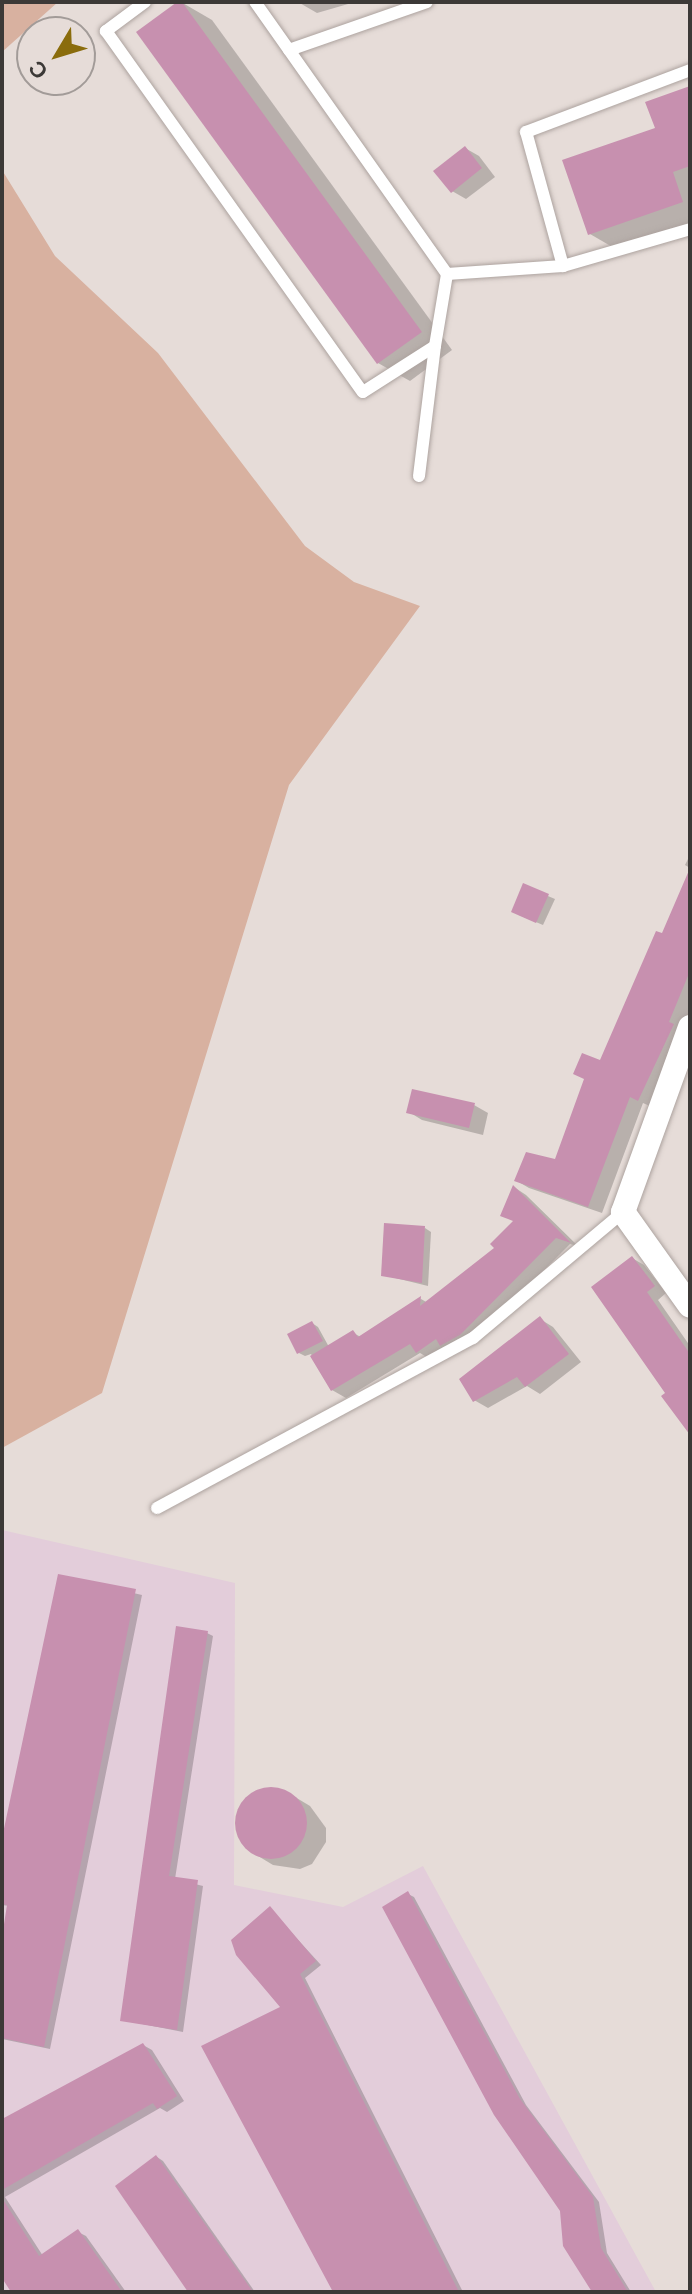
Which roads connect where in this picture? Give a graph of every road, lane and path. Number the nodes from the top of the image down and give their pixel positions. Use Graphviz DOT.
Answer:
graph roads {
  1 [pos="145,2"];
  2 [pos="255,2"];
  3 [pos="427,2"];
  4 [pos="289,50"];
  5 [pos="690,70"];
  6 [pos="690,229"];
  7 [pos="563,266"];
  8 [pos="447,274"];
  9 [pos="435,346"];
  10 [pos="419,476"];
  11 [pos="690,1027"];
  12 [pos="623,1212"];
  13 [pos="690,1306"];
  14 [pos="157,1508"];
  1 -- 9 [label="lane"];
  2 -- 4 [label="lane"];
  3 -- 4 [label="lane"];
  4 -- 8 [label="lane"];
  5 -- 7 [label="lane"];
  6 -- 7 [label="lane"];
  7 -- 8 [label="lane"];
  8 -- 9 [label="lane"];
  9 -- 10 [label="lane"];
  11 -- 12 [label="street"];
  12 -- 13 [label="street"];
  12 -- 14 [label="lane"];
}
